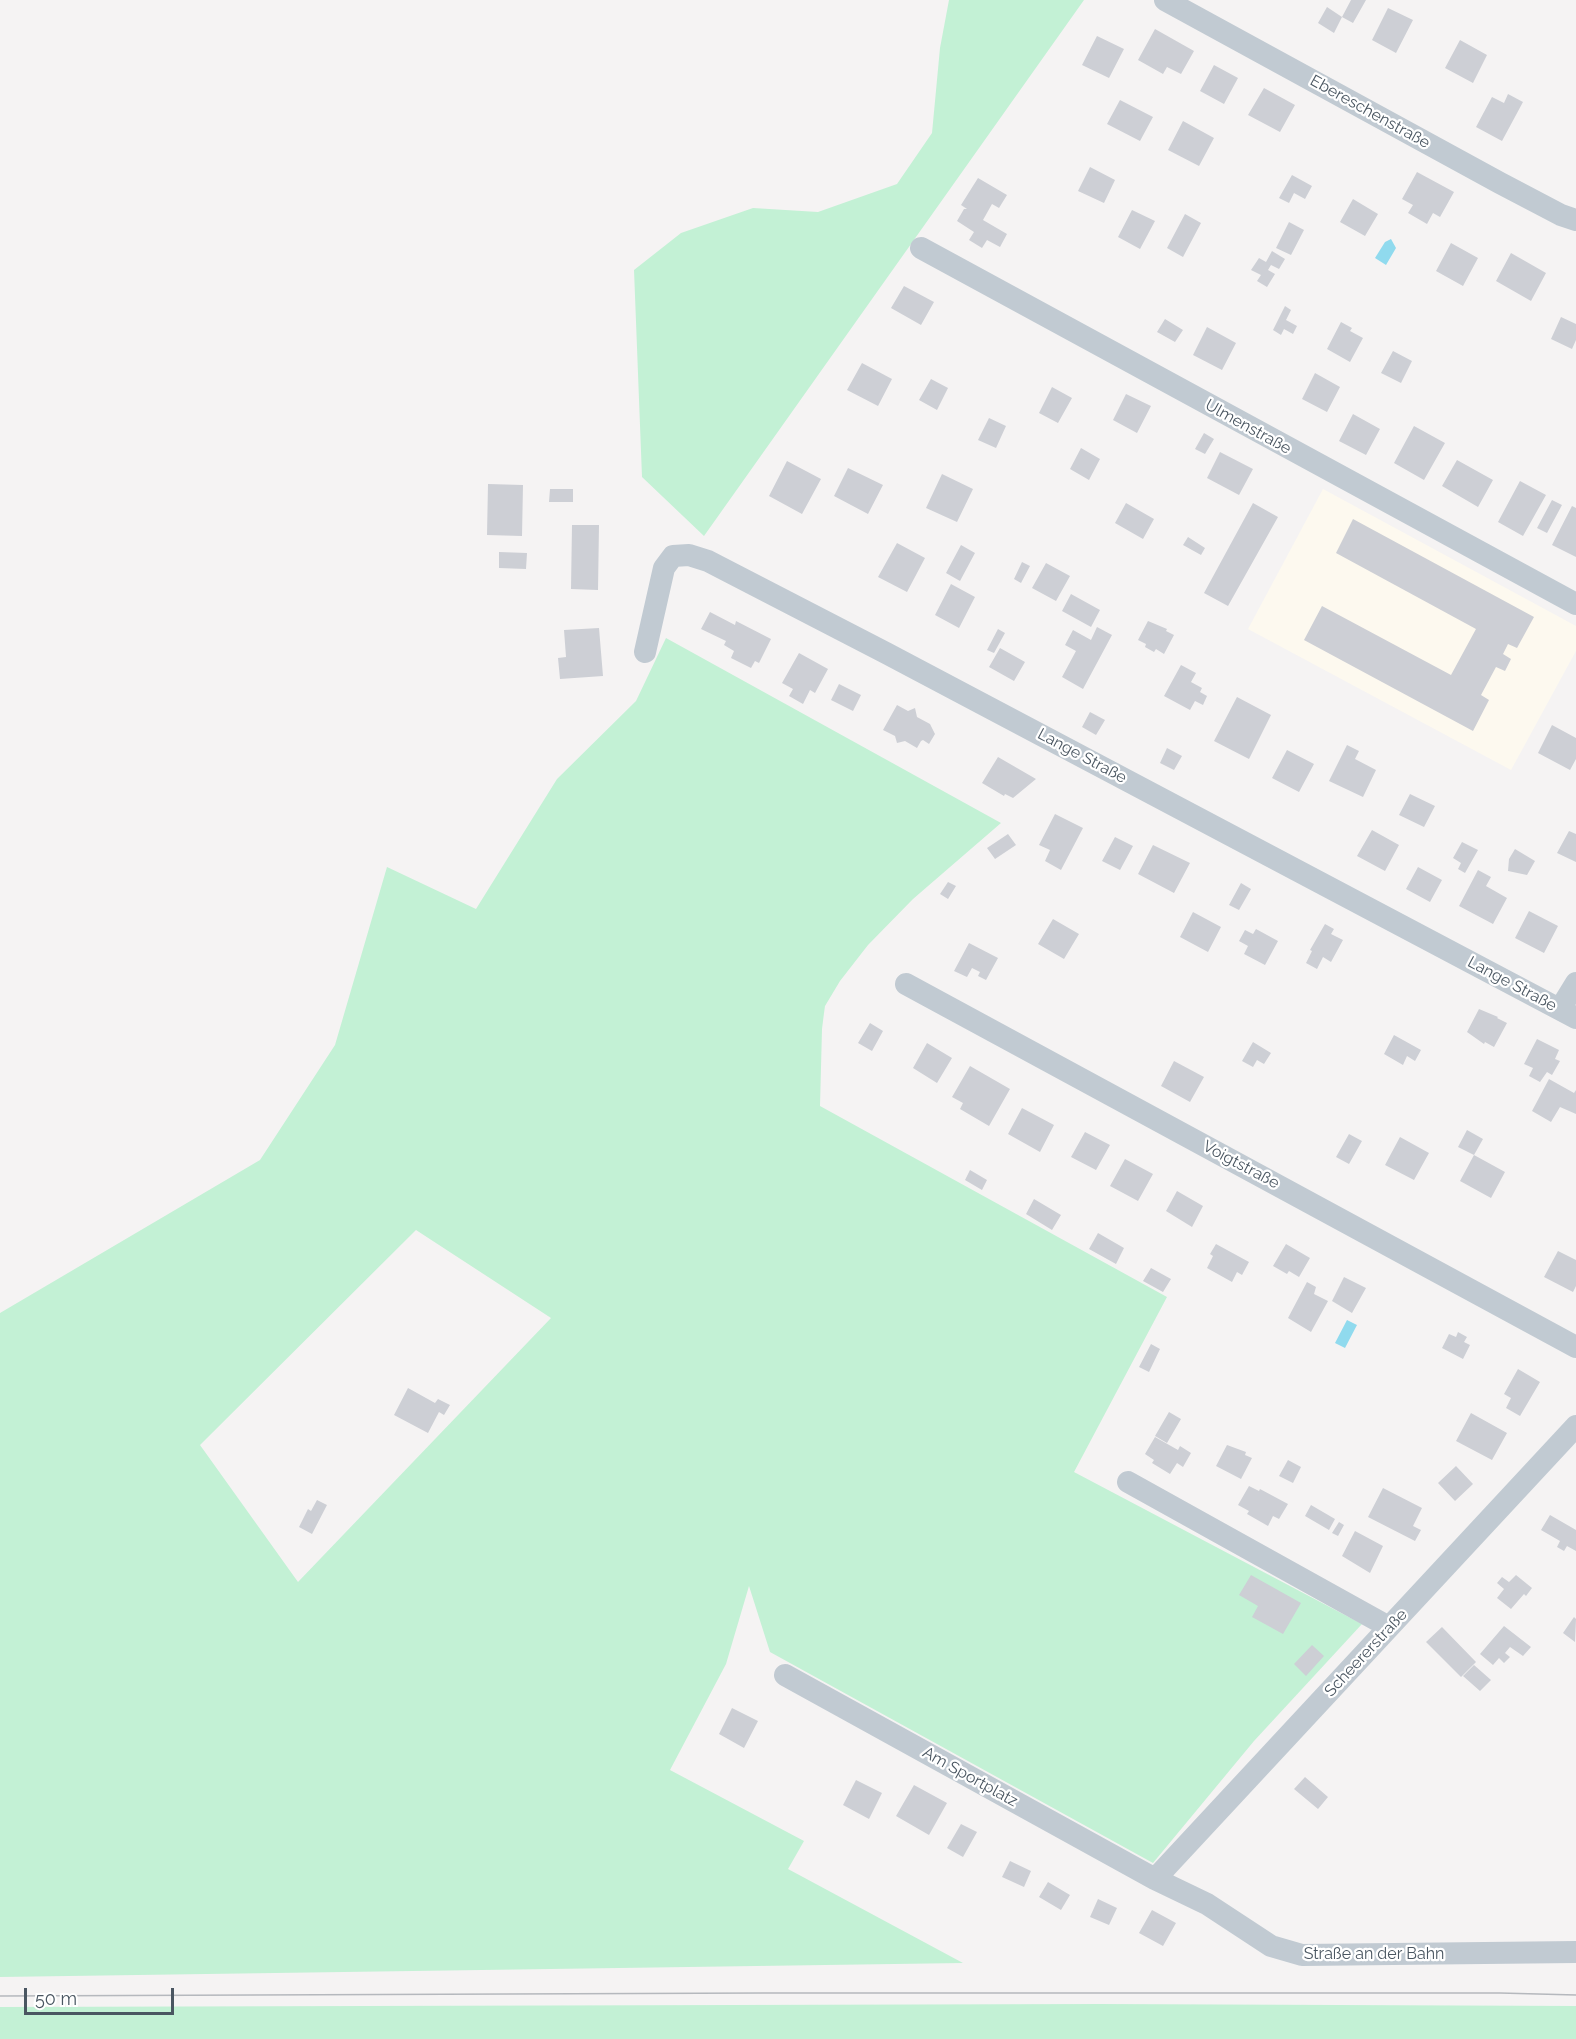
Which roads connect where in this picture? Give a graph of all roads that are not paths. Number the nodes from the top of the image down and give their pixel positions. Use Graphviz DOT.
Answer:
graph roads {
  1 [pos="1165,0"];
  2 [pos="1576,220"];
  3 [pos="921,248"];
  4 [pos="1576,604"];
  5 [pos="645,652"];
  6 [pos="1576,983"];
  7 [pos="906,984"];
  8 [pos="1568,1014"];
  9 [pos="1576,1347"];
  10 [pos="1576,1426"];
  11 [pos="1128,1482"];
  12 [pos="1389,1627"];
  13 [pos="784,1675"];
  14 [pos="1155,1879"];
  15 [pos="1576,1952"];
  1 -- 2 [label="street, Ebereschenstraße"];
  3 -- 4 [label="street, Ulmenstraße"];
  5 -- 8 [label="street, Lange Straße"];
  6 -- 8 [label="street"];
  7 -- 9 [label="street, Voigtstraße"];
  10 -- 12 [label="street, Scheererstraße"];
  11 -- 12 [label="street"];
  12 -- 14 [label="street, Scheererstraße"];
  13 -- 14 [label="street, Am Sportplatz"];
  14 -- 15 [label="street, Straße an der Bahn"];
}
